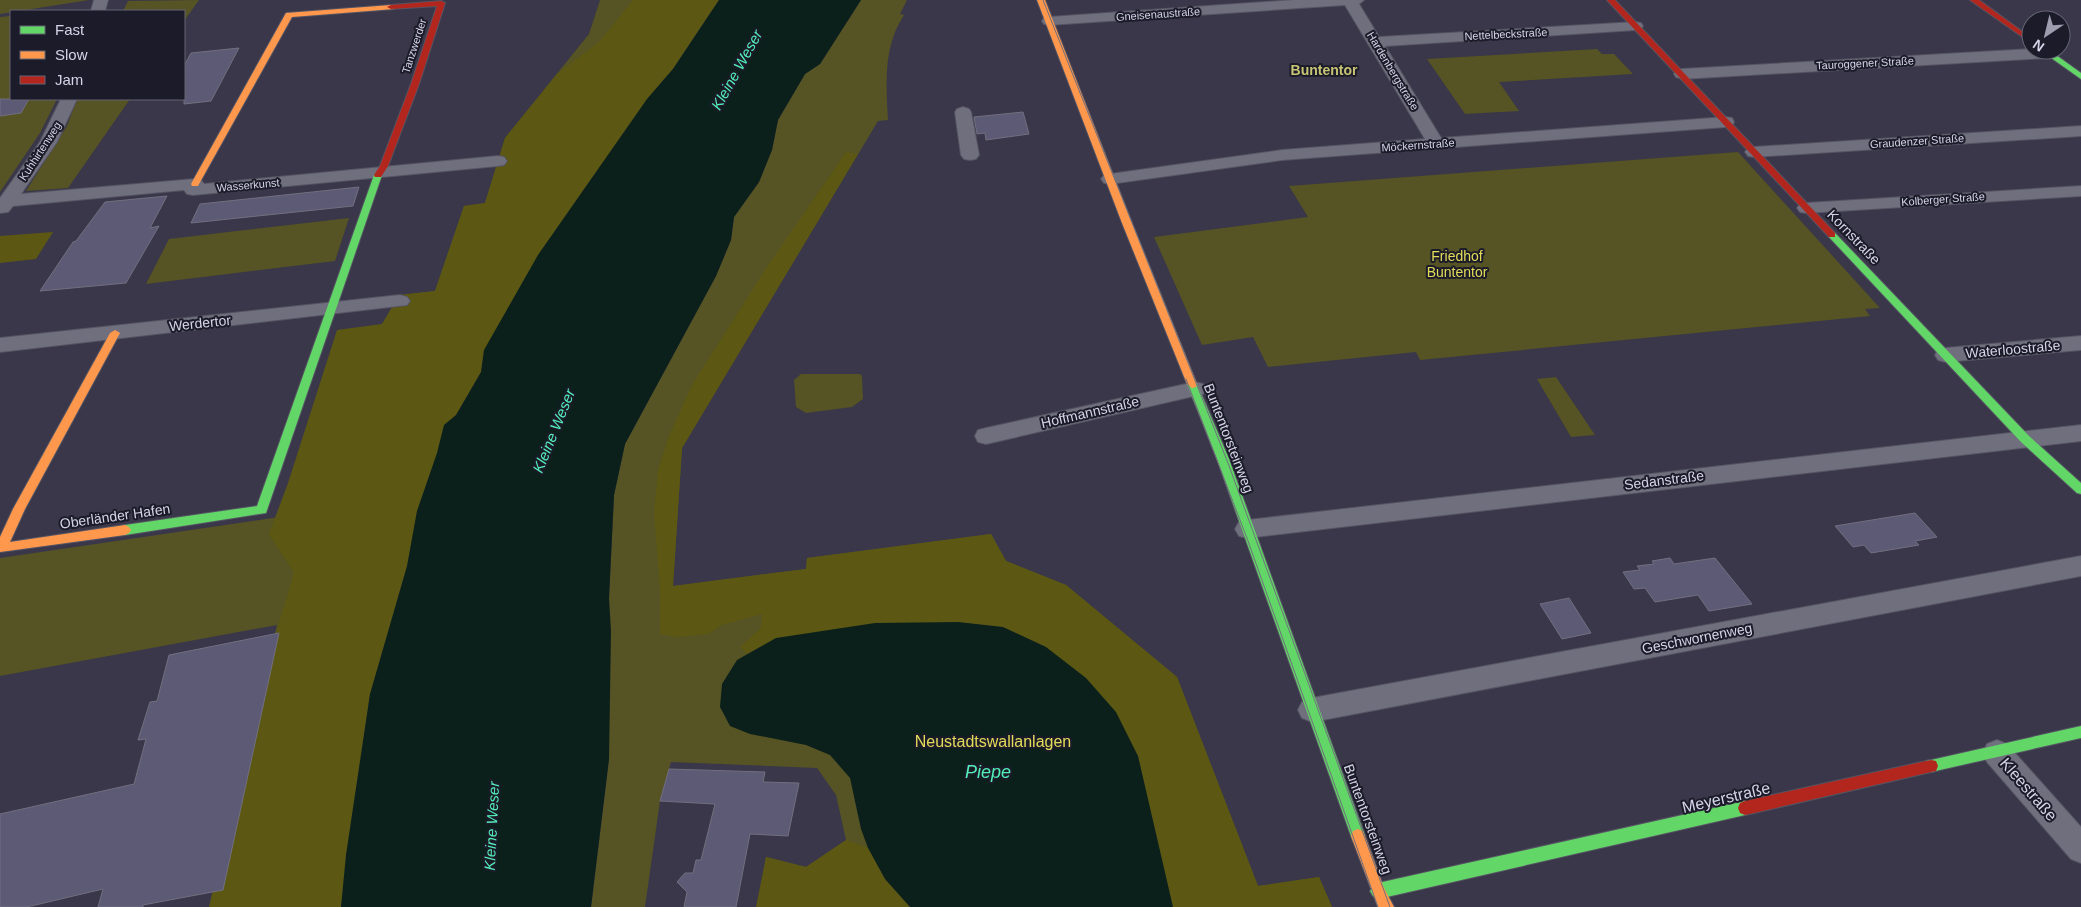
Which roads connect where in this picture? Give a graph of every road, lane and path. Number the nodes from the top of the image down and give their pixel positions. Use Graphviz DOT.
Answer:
graph roads {
  1 [pos="1041,0"];
  2 [pos="1349,0"];
  3 [pos="1357,0"];
  4 [pos="1611,0"];
  5 [pos="1974,0"];
  6 [pos="1049,20"];
  7 [pos="1636,26"];
  8 [pos="2021,34"];
  9 [pos="1376,42"];
  10 [pos="2021,53"];
  11 [pos="2058,60"];
  12 [pos="1682,74"];
  13 [pos="2081,77"];
  14 [pos="69,100"];
  15 [pos="963,112"];
  16 [pos="1726,122"];
  17 [pos="2081,131"];
  18 [pos="1436,143"];
  19 [pos="1754,152"];
  20 [pos="970,155"];
  21 [pos="498,161"];
  22 [pos="379,172"];
  23 [pos="1110,179"];
  24 [pos="195,184"];
  25 [pos="2081,191"];
  26 [pos="3,206"];
  27 [pos="1806,208"];
  28 [pos="400,301"];
  29 [pos="333,308"];
  30 [pos="115,333"];
  31 [pos="2081,343"];
  32 [pos="0,345"];
  33 [pos="1945,355"];
  34 [pos="1194,389"];
  35 [pos="2081,433"];
  36 [pos="986,436"];
  37 [pos="2025,439"];
  38 [pos="2081,490"];
  39 [pos="1248,529"];
  40 [pos="2081,566"];
  41 [pos="1312,710"];
  42 [pos="2081,732"];
  43 [pos="1998,752"];
  44 [pos="2081,849"];
  45 [pos="1378,891"];
  46 [pos="1379,907"];
  47 [pos="1386,907"];
  1 -- 6 [label="street, Buntentorsteinweg"];
  2 -- 3 [label="street, Gneisenaustraße"];
  2 -- 6 [label="street, Gneisenaustraße"];
  2 -- 9 [label="street, Hardenbergstraße"];
  4 -- 7 [label="street, Kornstraße"];
  5 -- 8 [label="street"];
  6 -- 23 [label="street, Buntentorsteinweg"];
  7 -- 9 [label="street, Nettelbeckstraße"];
  7 -- 12 [label="street, Kornstraße"];
  9 -- 18 [label="street, Hardenbergstraße"];
  10 -- 12 [label="street, Tauroggener Straße"];
  11 -- 13 [label="street"];
  12 -- 16 [label="street, Kornstraße"];
  14 -- 26 [label="street, Kuhhirtenweg"];
  15 -- 20 [label="street"];
  16 -- 18 [label="street, Möckernstraße"];
  16 -- 19 [label="street, Kornstraße"];
  17 -- 19 [label="street, Graudenzer Straße"];
  18 -- 23 [label="street, Möckernstraße"];
  19 -- 27 [label="street, Kornstraße"];
  21 -- 22 [label="street, Wasserkunst"];
  22 -- 24 [label="street, Wasserkunst"];
  22 -- 24 [label="street, Tanzwerder"];
  22 -- 29 [label="street, Tanzwerder"];
  23 -- 34 [label="street, Buntentorsteinweg"];
  24 -- 26 [label="street, Wasserkunst"];
  25 -- 27 [label="street, Kolberger Straße"];
  27 -- 33 [label="street, Kornstraße"];
  28 -- 29 [label="street, Werdertor"];
  29 -- 30 [label="street, Werdertor"];
  29 -- 30 [label="street, Oberländer Hafen"];
  30 -- 32 [label="street, Werdertor"];
  31 -- 33 [label="street, Waterloostraße"];
  33 -- 37 [label="street, Kornstraße"];
  34 -- 36 [label="street, Hoffmannstraße"];
  34 -- 39 [label="street, Buntentorsteinweg"];
  35 -- 37 [label="street, Sedanstraße"];
  37 -- 38 [label="street, Kornstraße"];
  37 -- 39 [label="street, Sedanstraße"];
  39 -- 41 [label="street, Buntentorsteinweg"];
  40 -- 41 [label="street, Geschwornenweg"];
  41 -- 45 [label="street, Buntentorsteinweg"];
  42 -- 43 [label="street, Meyerstraße"];
  43 -- 44 [label="street, Kleestraße"];
  43 -- 45 [label="street, Meyerstraße"];
  45 -- 46 [label="street, Buntentorsteinweg"];
  45 -- 47 [label="street, Buntentorsteinweg"];
}
